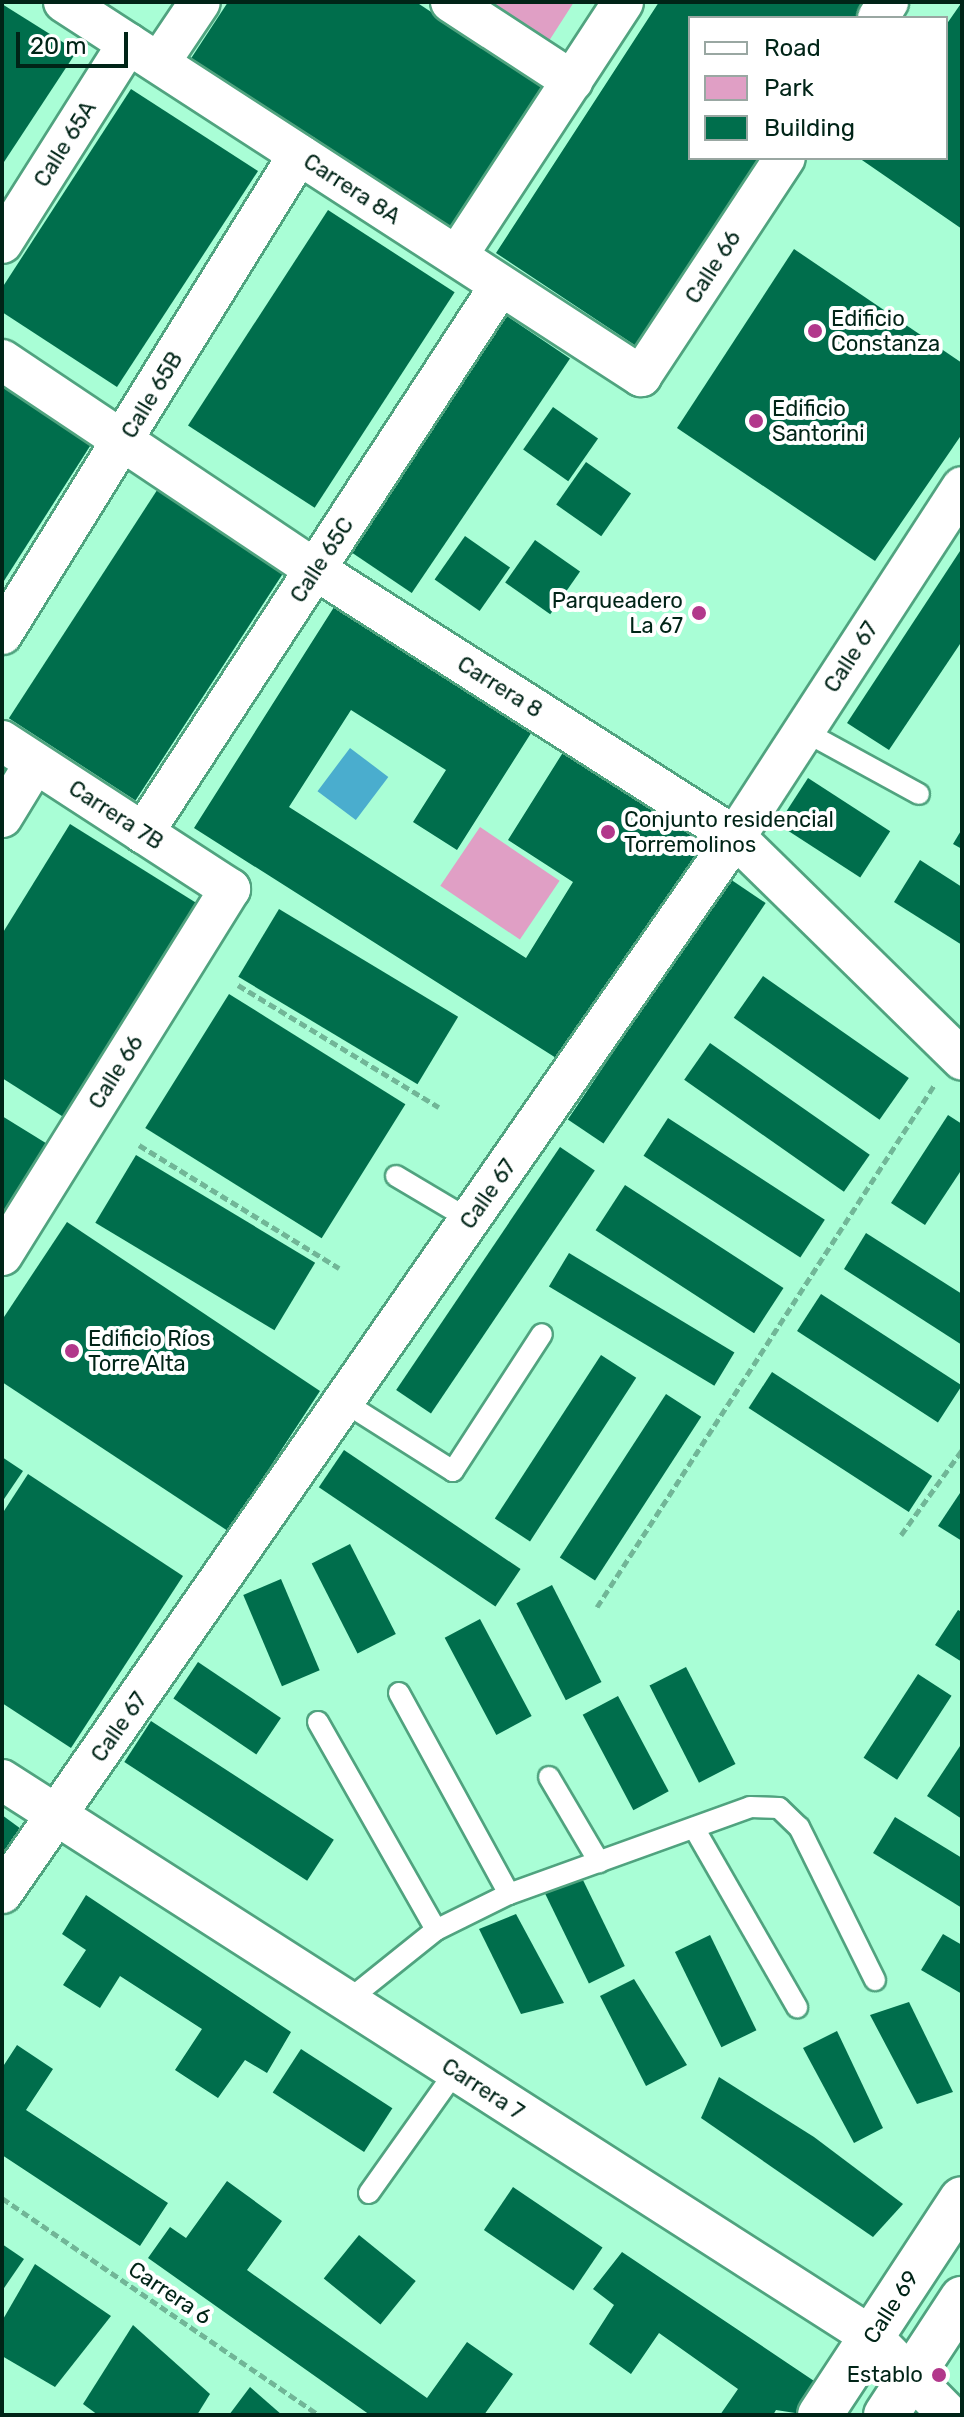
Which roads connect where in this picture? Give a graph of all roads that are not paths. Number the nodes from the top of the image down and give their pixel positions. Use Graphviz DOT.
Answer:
graph roads {
  1 [pos="64,2"];
  2 [pos="200,2"];
  3 [pos="451,2"];
  4 [pos="623,2"];
  5 [pos="143,54"];
  6 [pos="572,81"];
  7 [pos="299,154"];
  8 [pos="784,160"];
  9 [pos="2,243"];
  10 [pos="457,256"];
  11 [pos="500,286"];
  12 [pos="2,360"];
  13 [pos="641,376"];
  14 [pos="124,442"];
  15 [pos="962,487"];
  16 [pos="316,570"];
  17 [pos="2,634"];
  18 [pos="804,731"];
  19 [pos="2,741"];
  20 [pos="35,763"];
  21 [pos="919,794"];
  22 [pos="2,817"];
  23 [pos="143,833"];
  24 [pos="735,837"];
  25 [pos="230,889"];
  26 [pos="959,1055"];
  27 [pos="396,1176"];
  28 [pos="470,1220"];
  29 [pos="2,1255"];
  30 [pos="542,1334"];
  31 [pos="344,1402"];
  32 [pos="399,1693"];
  33 [pos="318,1722"];
  34 [pos="549,1777"];
  35 [pos="2,1780"];
  36 [pos="57,1816"];
  37 [pos="694,1828"];
  38 [pos="599,1862"];
  39 [pos="2,1893"];
  40 [pos="509,1894"];
  41 [pos="436,1930"];
  42 [pos="875,1980"];
  43 [pos="346,2002"];
  44 [pos="797,2007"];
  45 [pos="455,2072"];
  46 [pos="369,2193"];
  47 [pos="962,2199"];
  48 [pos="962,2299"];
  49 [pos="872,2337"];
  50 [pos="912,2374"];
  51 [pos="820,2415"];
  52 [pos="886,2415"];
  53 [pos="949,2415"];
  1 -- 5 [label="street, Carrera 8A"];
  2 -- 5 [label="street, Calle 65A"];
  3 -- 6 [label="street"];
  4 -- 6 [label="street"];
  5 -- 7 [label="street, Carrera 8A"];
  5 -- 9 [label="street, Calle 65A"];
  6 -- 10 [label="street"];
  7 -- 10 [label="street, Carrera 8A"];
  7 -- 14 [label="street, Calle 65B"];
  8 -- 13 [label="street, Calle 66"];
  10 -- 11 [label="street, Carrera 8A"];
  11 -- 13 [label="street, Carrera 8A"];
  11 -- 16 [label="street, Calle 65C"];
  12 -- 14 [label="street, Carrera 8"];
  14 -- 16 [label="street, Carrera 8"];
  14 -- 17 [label="street, Calle 65B"];
  15 -- 18 [label="street, Calle 67"];
  16 -- 23 [label="street, Calle 65C"];
  16 -- 24 [label="street, Carrera 8"];
  18 -- 21 [label="lane"];
  18 -- 24 [label="street, Calle 67"];
  19 -- 20 [label="street, Carrera 7B"];
  20 -- 22 [label="street"];
  20 -- 23 [label="street, Carrera 7B"];
  23 -- 25 [label="street, Carrera 7B"];
  24 -- 26 [label="street, Carrera 8"];
  24 -- 28 [label="street, Calle 67"];
  25 -- 29 [label="street, Calle 66"];
  27 -- 28 [label="lane"];
  28 -- 31 [label="street, Calle 67"];
  30 -- 31 [label="lane"];
  31 -- 36 [label="street, Calle 67"];
  32 -- 40 [label="lane"];
  33 -- 41 [label="lane"];
  34 -- 38 [label="lane"];
  35 -- 36 [label="street, Carrera 7"];
  36 -- 39 [label="street, Calle 67"];
  36 -- 43 [label="street, Carrera 7"];
  37 -- 38 [label="lane"];
  37 -- 42 [label="lane"];
  37 -- 44 [label="lane"];
  38 -- 40 [label="lane"];
  40 -- 41 [label="lane"];
  41 -- 43 [label="lane"];
  43 -- 45 [label="street, Carrera 7"];
  45 -- 46 [label="lane"];
  45 -- 49 [label="street, Carrera 7"];
  47 -- 49 [label="street, Calle 69"];
  48 -- 50 [label="street"];
  49 -- 50 [label="street, Carrera 7"];
  49 -- 51 [label="street, Calle 69"];
  50 -- 52 [label="street"];
  50 -- 53 [label="street, Carrera 7"];
}
